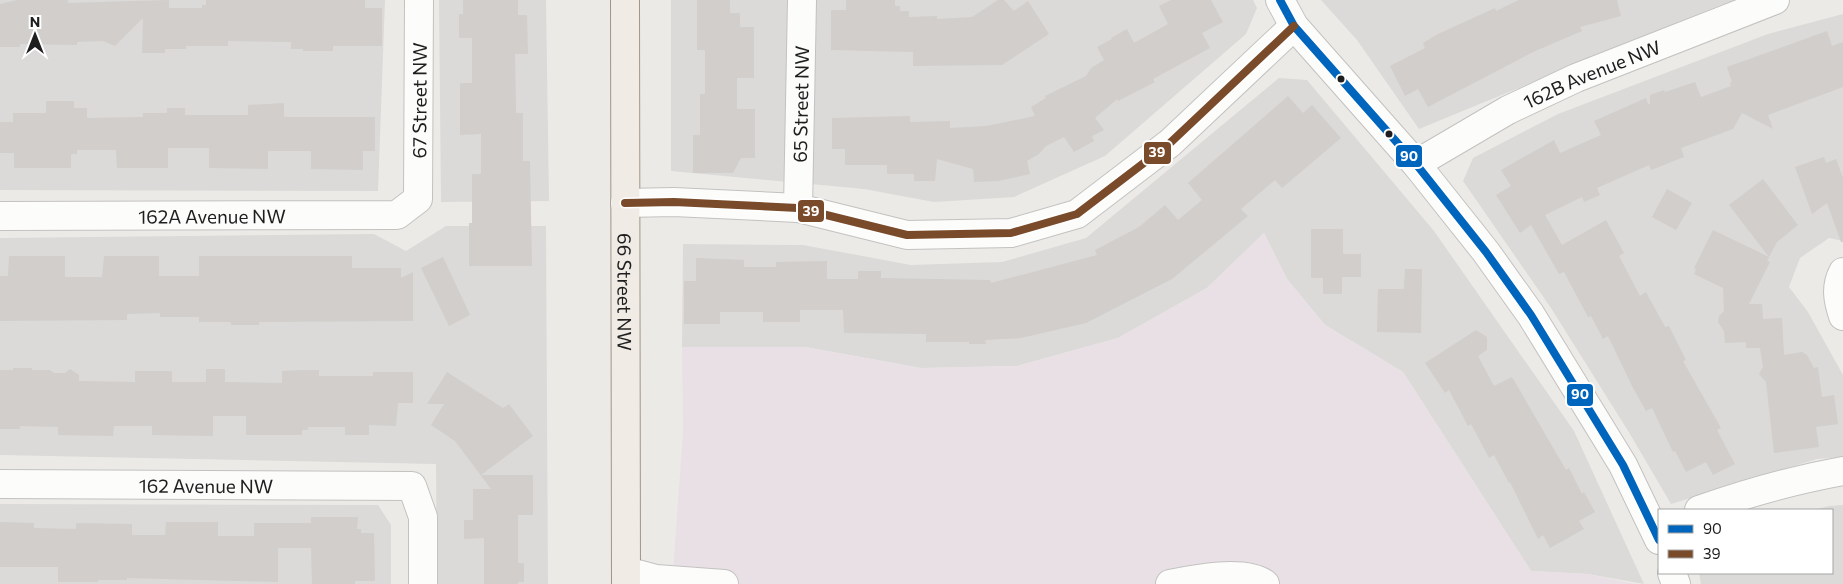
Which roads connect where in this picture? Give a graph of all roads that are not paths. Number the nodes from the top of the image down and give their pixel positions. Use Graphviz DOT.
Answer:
graph roads {
  1 [pos="420,0"];
  2 [pos="625,0"];
  3 [pos="802,0"];
  4 [pos="1280,0"];
  5 [pos="1775,0"];
  6 [pos="1294,26"];
  7 [pos="1416,164"];
  8 [pos="418,199"];
  9 [pos="625,202"];
  10 [pos="798,208"];
  11 [pos="0,216"];
  12 [pos="1840,277"];
  13 [pos="1843,316"];
  14 [pos="1843,471"];
  15 [pos="0,484"];
  16 [pos="1702,509"];
  17 [pos="1657,530"];
  18 [pos="626,578"];
  19 [pos="692,583"];
  20 [pos="423,584"];
  21 [pos="724,584"];
  22 [pos="1170,584"];
  23 [pos="1265,584"];
  1 -- 8 [label="street, 67 Street NW"];
  2 -- 9 [label="main road, 66 Street NW"];
  3 -- 10 [label="street, 65 Street NW"];
  4 -- 6 [label="street"];
  5 -- 7 [label="street, 162B Avenue NW"];
  6 -- 7 [label="street"];
  6 -- 10 [label="street"];
  7 -- 17 [label="street"];
  8 -- 11 [label="street, 162A Avenue NW"];
  9 -- 10 [label="street"];
  9 -- 18 [label="main road, 66 Street NW"];
  12 -- 13 [label="street"];
  14 -- 16 [label="street"];
  15 -- 20 [label="street, 162 Avenue NW"];
  18 -- 19 [label="street"];
  19 -- 21 [label="street"];
  22 -- 23 [label="street"];
}
